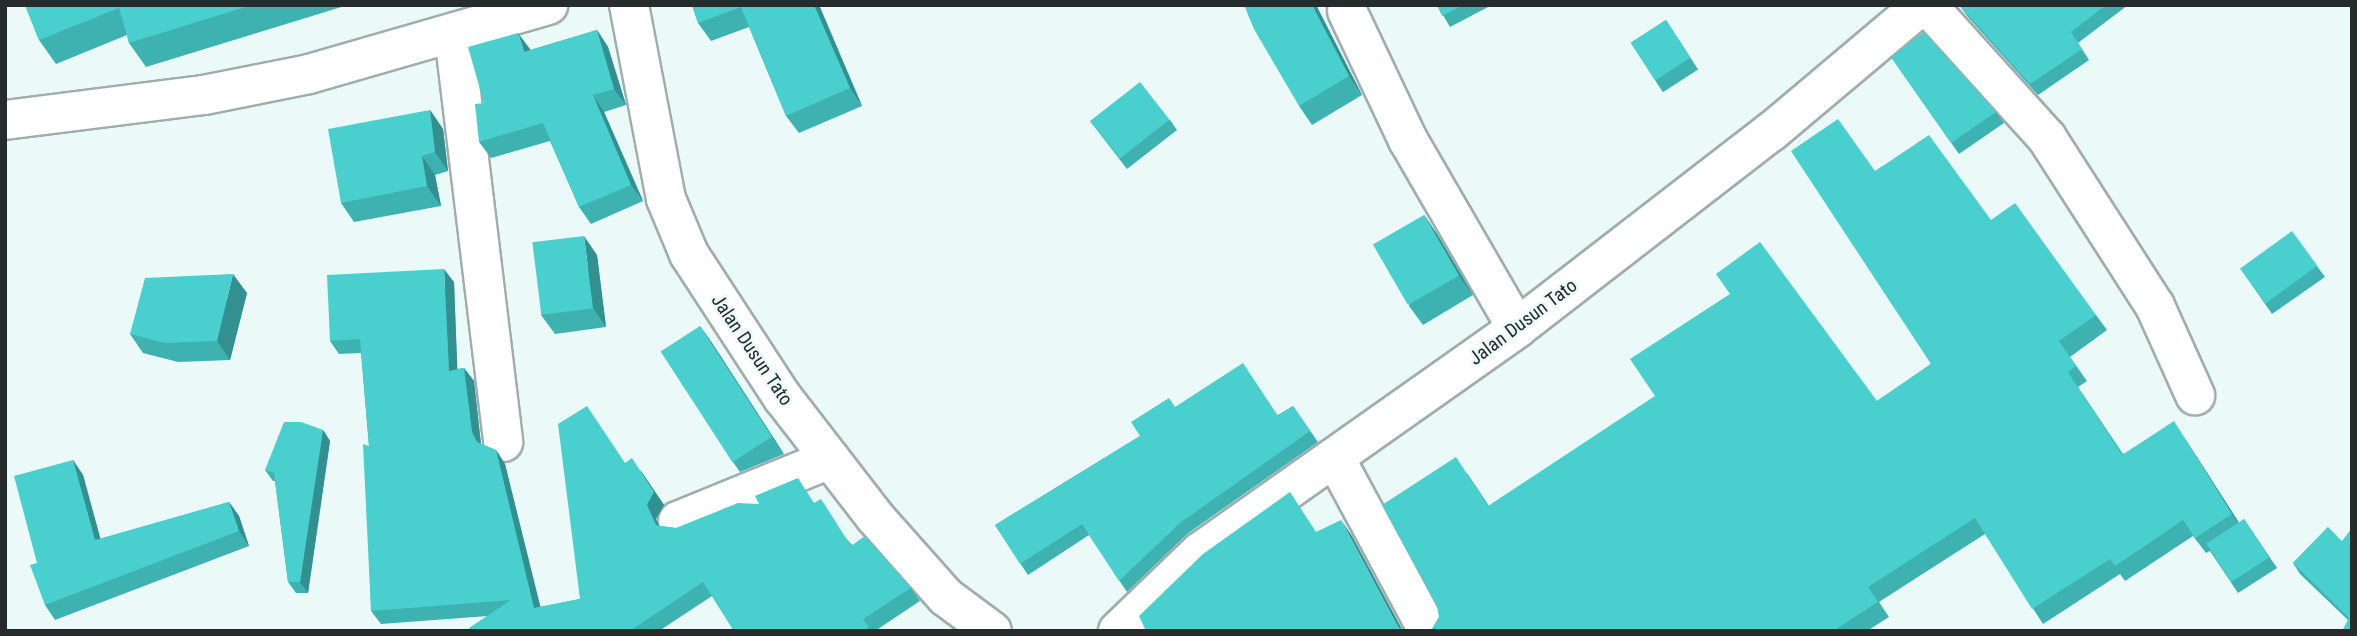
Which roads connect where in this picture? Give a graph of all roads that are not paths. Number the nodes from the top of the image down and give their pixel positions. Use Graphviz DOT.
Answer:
graph roads {
  1 [pos="548,5"];
  2 [pos="629,5"];
  3 [pos="1922,5"];
  4 [pos="1927,5"];
  5 [pos="1347,11"];
  6 [pos="454,35"];
  7 [pos="5,120"];
  8 [pos="1517,328"];
  9 [pos="2195,395"];
  10 [pos="503,442"];
  11 [pos="1335,458"];
  12 [pos="830,459"];
  13 [pos="678,521"];
  14 [pos="992,631"];
  15 [pos="1118,631"];
  16 [pos="1428,631"];
  1 -- 6 [label="street"];
  2 -- 12 [label="street, Jalan Dusun Tato"];
  3 -- 8 [label="street, Jalan Dusun Tato"];
  4 -- 9 [label="street"];
  5 -- 8 [label="street"];
  6 -- 7 [label="street"];
  6 -- 10 [label="street"];
  8 -- 11 [label="street, Jalan Dusun Tato"];
  11 -- 15 [label="street, Jalan Dusun Tato"];
  11 -- 16 [label="street"];
  12 -- 13 [label="street"];
  12 -- 14 [label="street, Jalan Dusun Tato"];
}
